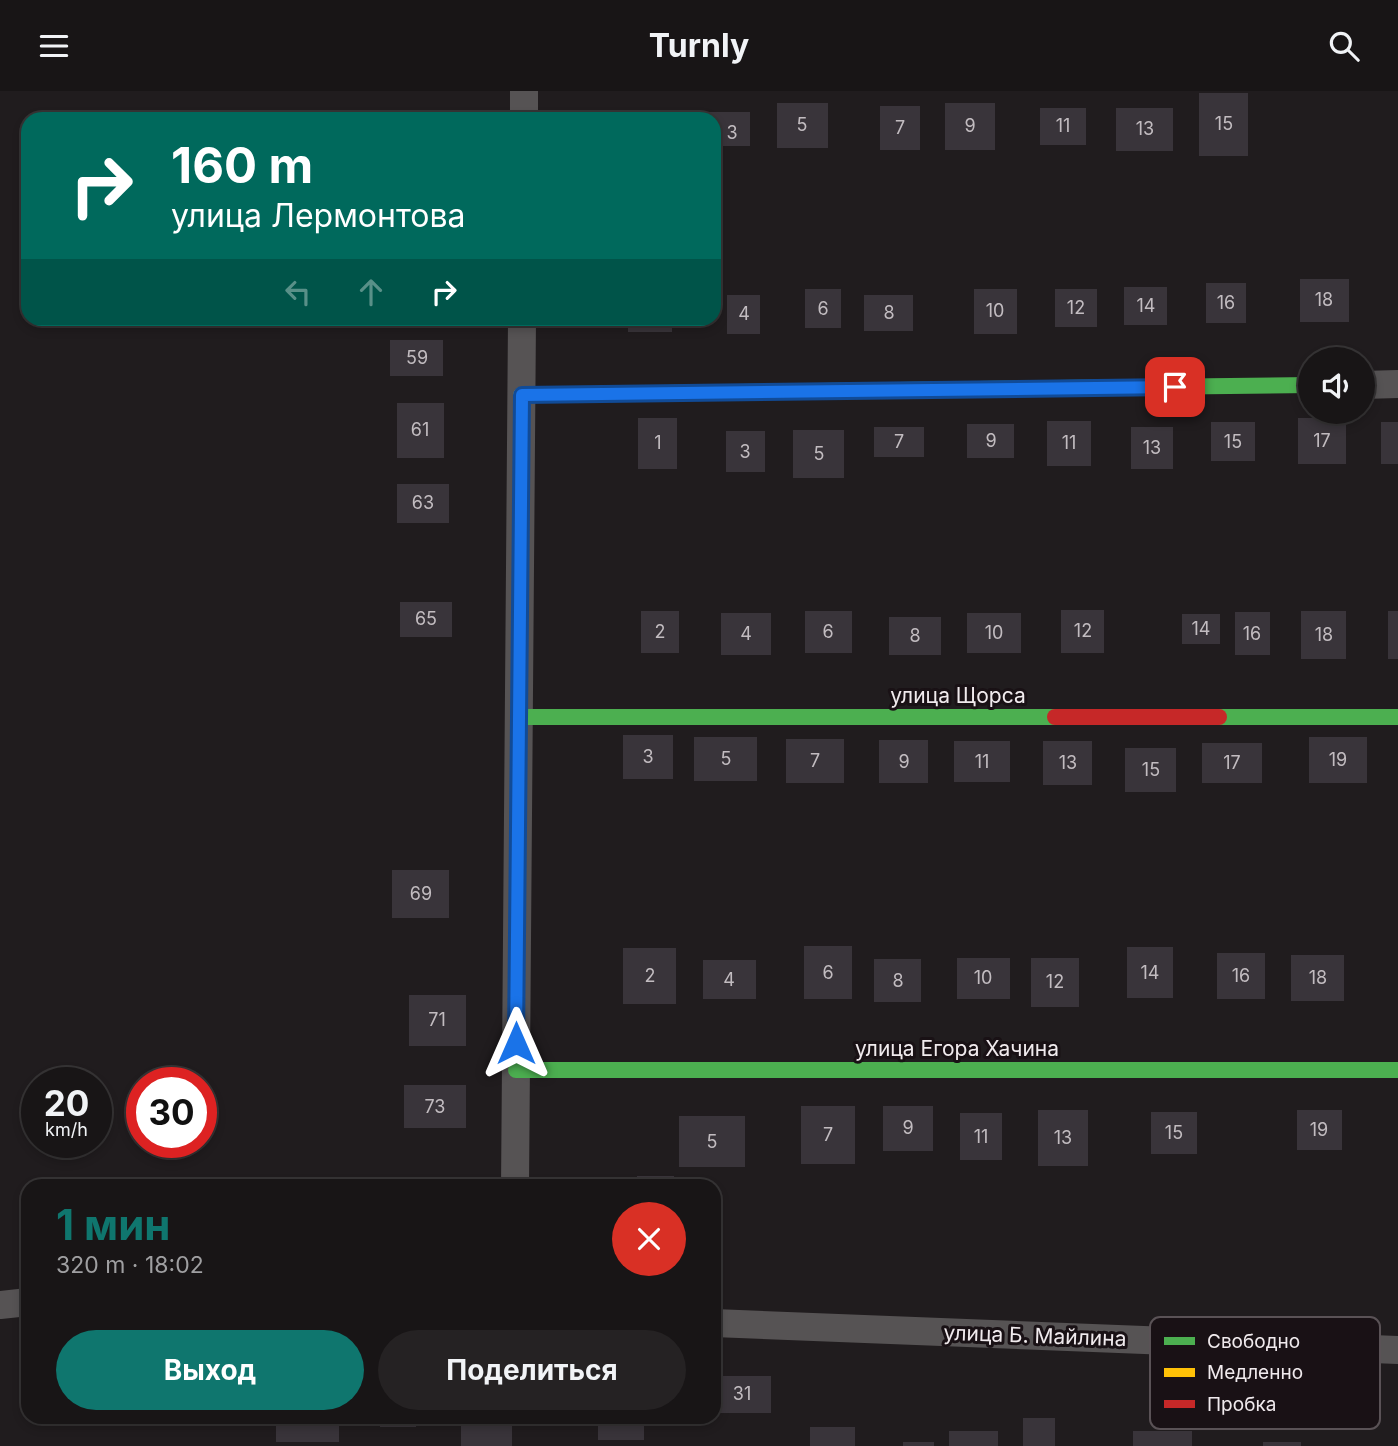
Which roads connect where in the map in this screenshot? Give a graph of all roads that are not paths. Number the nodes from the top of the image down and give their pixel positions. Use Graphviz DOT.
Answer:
graph roads {
  1 [pos="524,91"];
  2 [pos="524,112"];
  3 [pos="522,326"];
  4 [pos="1398,384"];
  5 [pos="1298,385"];
  6 [pos="1375,385"];
  7 [pos="522,395"];
  8 [pos="519,717"];
  9 [pos="1398,717"];
  10 [pos="516,1070"];
  11 [pos="1398,1070"];
  12 [pos="515,1179"];
  13 [pos="21,1303"];
  14 [pos="0,1305"];
  15 [pos="721,1323"];
  16 [pos="1150,1340"];
  17 [pos="1380,1349"];
  18 [pos="1398,1350"];
  1 -- 2 [label="street"];
  3 -- 7 [label="street"];
  4 -- 6 [label="street"];
  5 -- 7 [label="street"];
  7 -- 8 [label="street"];
  8 -- 9 [label="street, улица Щорса"];
  8 -- 10 [label="street"];
  10 -- 11 [label="street, улица Егора Хачина"];
  10 -- 12 [label="street"];
  13 -- 14 [label="street"];
  15 -- 16 [label="street, улица Б. Майлина"];
  17 -- 18 [label="street, улица Б. Майлина"];
}
